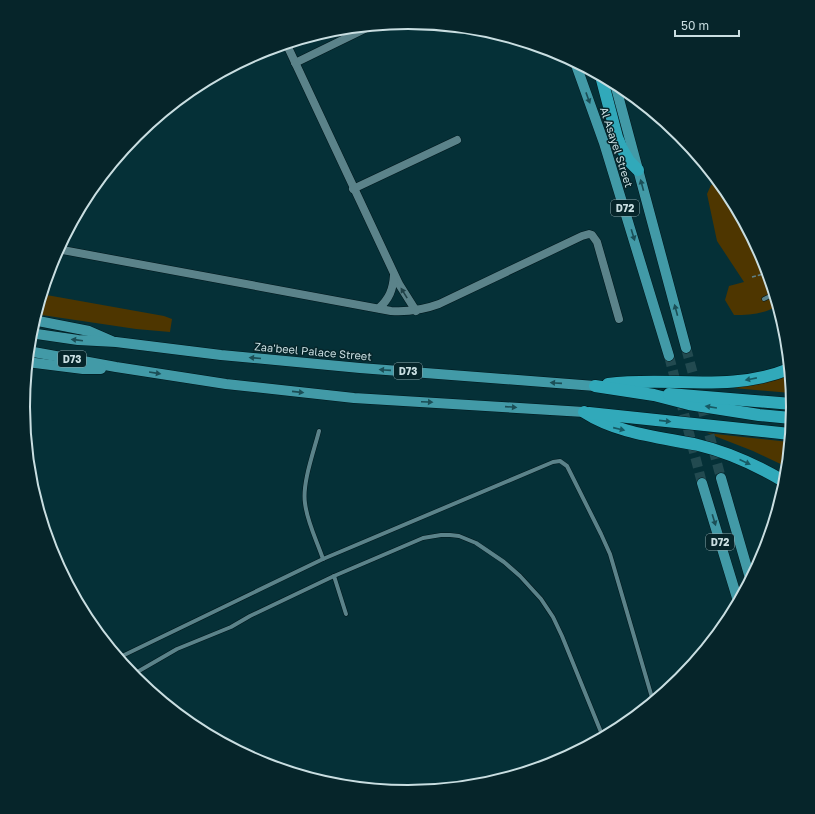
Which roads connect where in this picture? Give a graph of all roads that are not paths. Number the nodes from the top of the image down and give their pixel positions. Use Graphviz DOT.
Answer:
graph roads {
  1 [pos="359,32"];
  2 [pos="288,48"];
  3 [pos="295,63"];
  4 [pos="578,70"];
  5 [pos="603,84"];
  6 [pos="617,93"];
  7 [pos="457,140"];
  8 [pos="638,170"];
  9 [pos="354,189"];
  10 [pos="63,250"];
  11 [pos="394,275"];
  12 [pos="769,297"];
  13 [pos="764,299"];
  14 [pos="379,308"];
  15 [pos="416,310"];
  16 [pos="619,319"];
  17 [pos="39,321"];
  18 [pos="37,334"];
  19 [pos="116,342"];
  20 [pos="686,348"];
  21 [pos="34,352"];
  22 [pos="669,356"];
  23 [pos="32,363"];
  24 [pos="116,367"];
  25 [pos="784,371"];
  26 [pos="595,386"];
  27 [pos="654,395"];
  28 [pos="786,403"];
  29 [pos="584,412"];
  30 [pos="786,417"];
  31 [pos="319,431"];
  32 [pos="785,433"];
  33 [pos="721,478"];
  34 [pos="778,479"];
  35 [pos="702,483"];
  36 [pos="323,559"];
  37 [pos="748,572"];
  38 [pos="334,576"];
  39 [pos="736,594"];
  40 [pos="346,614"];
  41 [pos="123,656"];
  42 [pos="138,672"];
  43 [pos="651,696"];
  44 [pos="601,731"];
  1 -- 3 [label="street"];
  2 -- 3 [label="street"];
  3 -- 9 [label="street"];
  4 -- 22 [label="main road, Al Asayel Street / D72, one-way"];
  5 -- 8 [label="highway"];
  6 -- 8 [label="main road, Al Asayel Street / D72"];
  7 -- 9 [label="street"];
  20 -- 8 [label="main road, Al Asayel Street / D72, one-way"];
  9 -- 11 [label="street"];
  10 -- 14 [label="street"];
  11 -- 14 [label="street"];
  15 -- 11 [label="street, one-way"];
  12 -- 13 [label="lane"];
  14 -- 15 [label="street"];
  15 -- 16 [label="street"];
  17 -- 19 [label="main road"];
  19 -- 18 [label="main road, Zaa'beel Palace Street / D73, one-way"];
  26 -- 19 [label="main road, Zaa'beel Palace Street / D73, one-way"];
  21 -- 24 [label="main road, D73"];
  23 -- 24 [label="main road"];
  24 -- 29 [label="main road, D73, one-way"];
  25 -- 26 [label="highway, one-way"];
  26 -- 27 [label="highway"];
  27 -- 28 [label="highway"];
  30 -- 27 [label="highway, one-way"];
  29 -- 32 [label="highway, one-way"];
  29 -- 34 [label="highway, one-way"];
  31 -- 36 [label="lane"];
  33 -- 37 [label="main road, D72"];
  35 -- 39 [label="main road, D72, one-way"];
  36 -- 41 [label="lane"];
  36 -- 43 [label="lane"];
  38 -- 40 [label="lane"];
  38 -- 42 [label="lane"];
  38 -- 44 [label="lane"];
}
